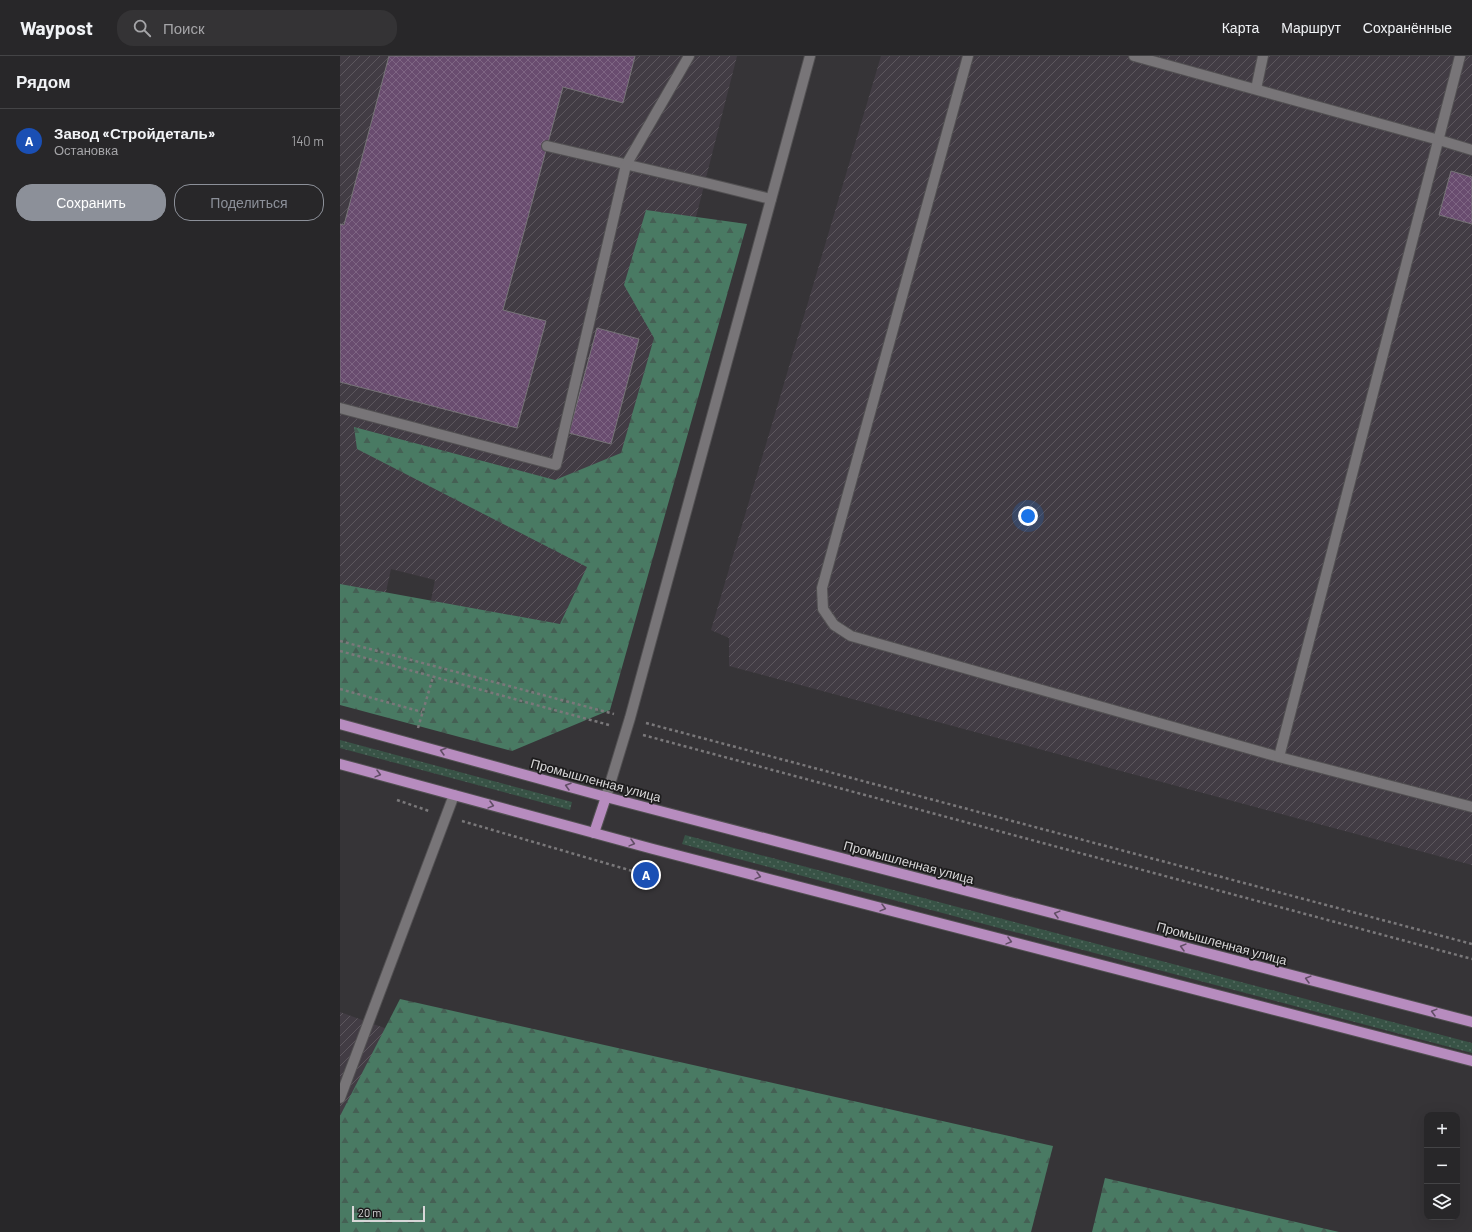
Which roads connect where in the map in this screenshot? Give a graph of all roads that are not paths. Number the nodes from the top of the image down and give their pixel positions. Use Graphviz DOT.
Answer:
graph roads {
  1 [pos="689,56"];
  2 [pos="810,56"];
  3 [pos="968,56"];
  4 [pos="1134,56"];
  5 [pos="1263,56"];
  6 [pos="1460,56"];
  7 [pos="1256,90"];
  8 [pos="1439,140"];
  9 [pos="547,146"];
  10 [pos="1472,150"];
  11 [pos="626,165"];
  12 [pos="771,199"];
  13 [pos="340,408"];
  14 [pos="340,724"];
  15 [pos="1279,757"];
  16 [pos="340,764"];
  17 [pos="454,795"];
  18 [pos="606,797"];
  19 [pos="1472,807"];
  20 [pos="594,833"];
  21 [pos="1472,1022"];
  22 [pos="1472,1061"];
  23 [pos="340,1098"];
  1 -- 11 [label="lane"];
  2 -- 12 [label="lane"];
  3 -- 15 [label="lane"];
  4 -- 7 [label="lane"];
  5 -- 7 [label="lane"];
  6 -- 8 [label="lane"];
  7 -- 8 [label="lane"];
  8 -- 10 [label="lane"];
  8 -- 15 [label="lane"];
  9 -- 11 [label="lane"];
  11 -- 12 [label="lane"];
  11 -- 13 [label="lane"];
  12 -- 18 [label="lane"];
  18 -- 14 [label="main road, Промышленная улица, one-way"];
  15 -- 19 [label="lane"];
  16 -- 17 [label="main road, one-way"];
  17 -- 20 [label="main road, one-way"];
  17 -- 23 [label="lane"];
  18 -- 20 [label="main road"];
  21 -- 18 [label="main road, Промышленная улица, one-way"];
  20 -- 22 [label="main road, one-way"];
}
